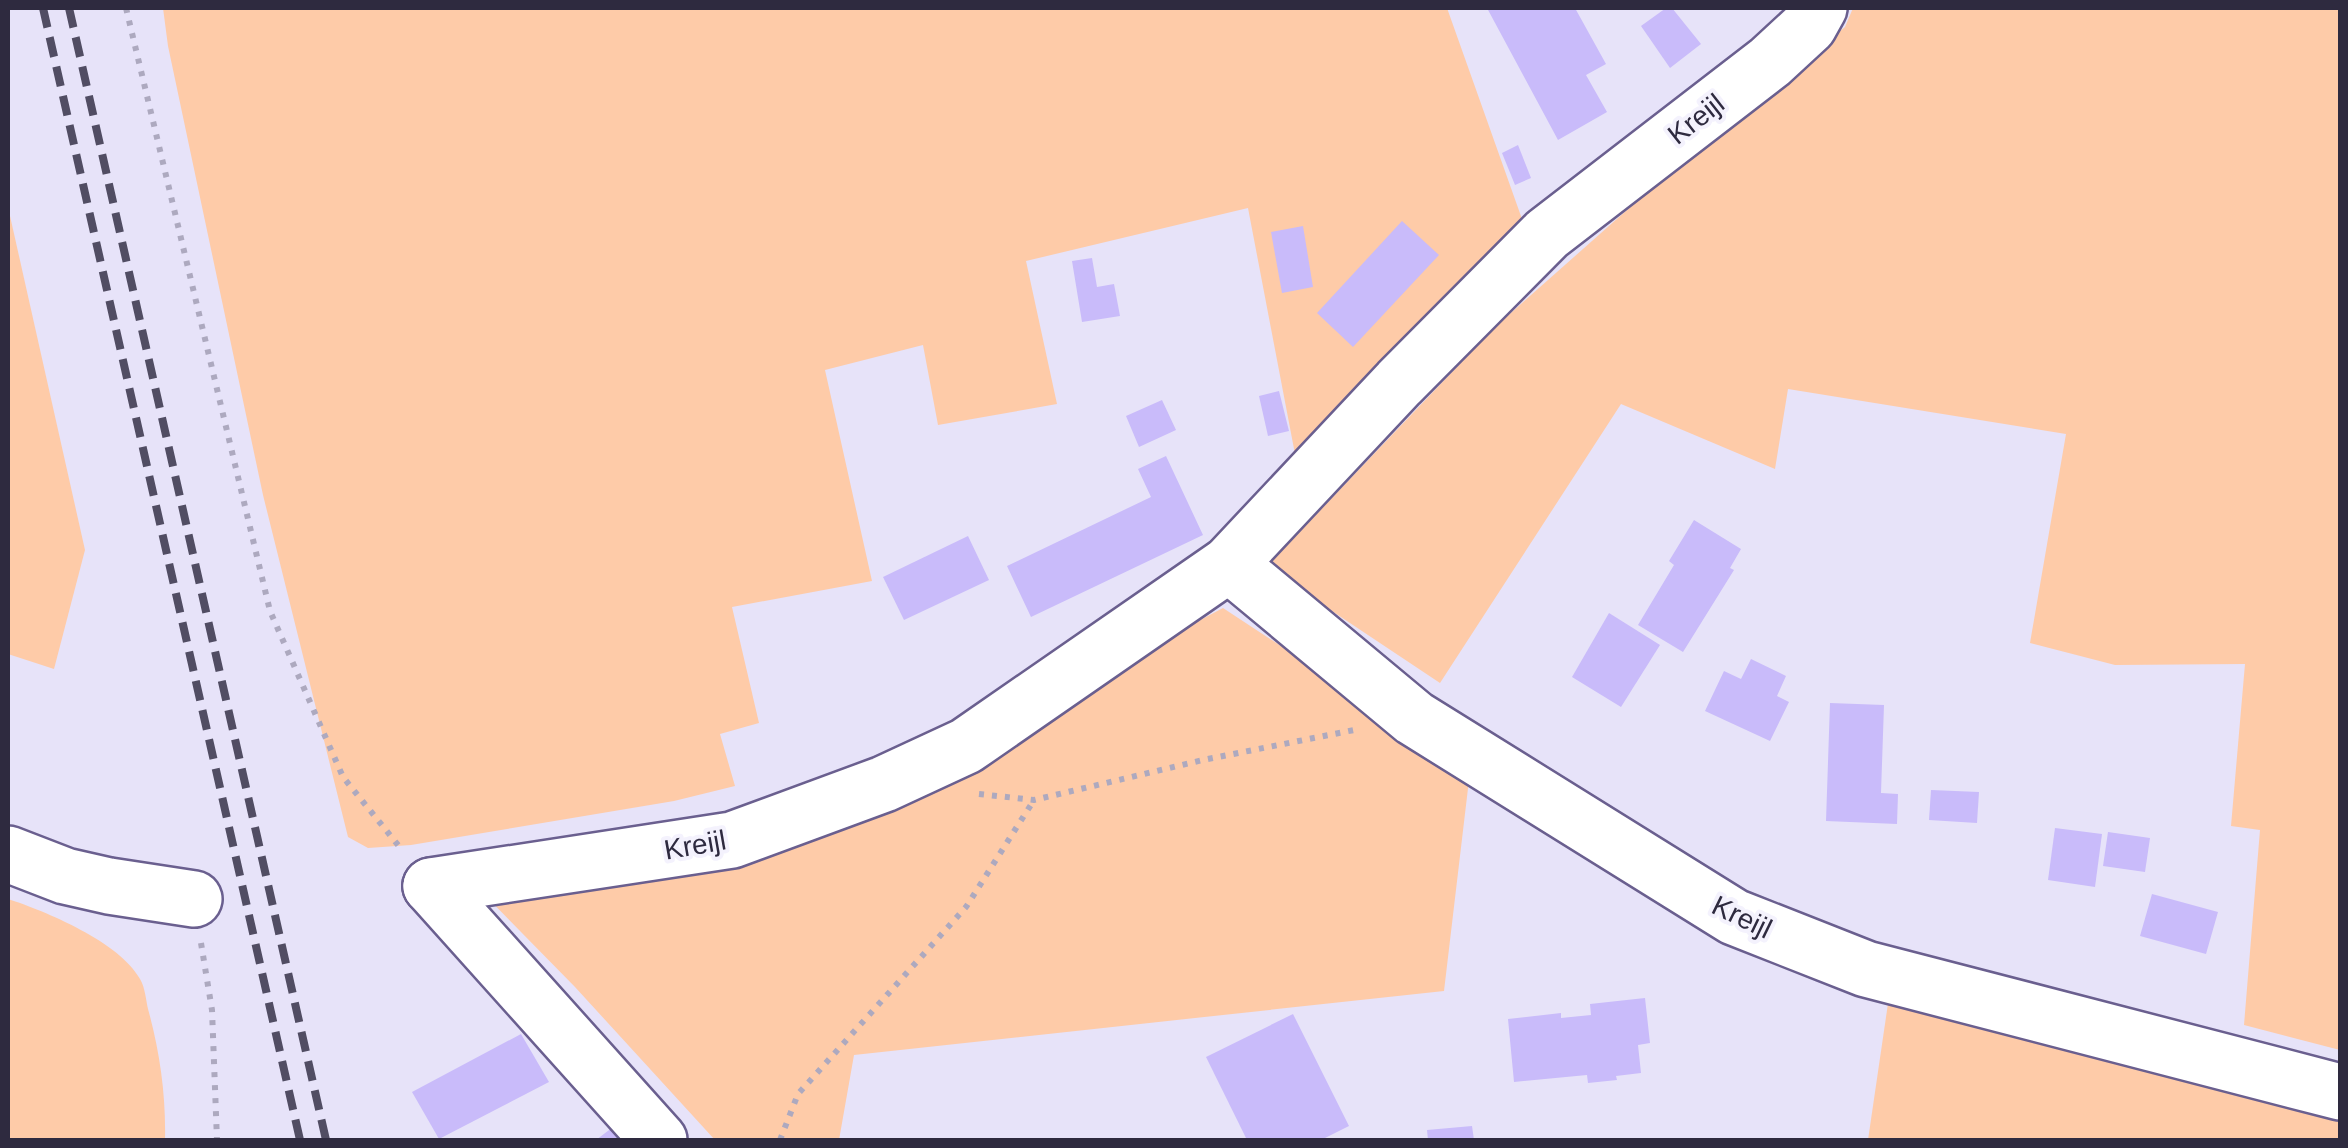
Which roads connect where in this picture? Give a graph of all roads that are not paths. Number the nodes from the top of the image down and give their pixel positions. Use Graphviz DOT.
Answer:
graph roads {
  1 [pos="1819,8"];
  2 [pos="1229,564"];
  3 [pos="8,854"];
  4 [pos="188,898"];
  5 [pos="2340,1092"];
  6 [pos="659,1140"];
  1 -- 2 [label="street, Kreijl"];
  2 -- 5 [label="street, Kreijl"];
  2 -- 6 [label="street, Kreijl"];
  3 -- 4 [label="street"];
}
